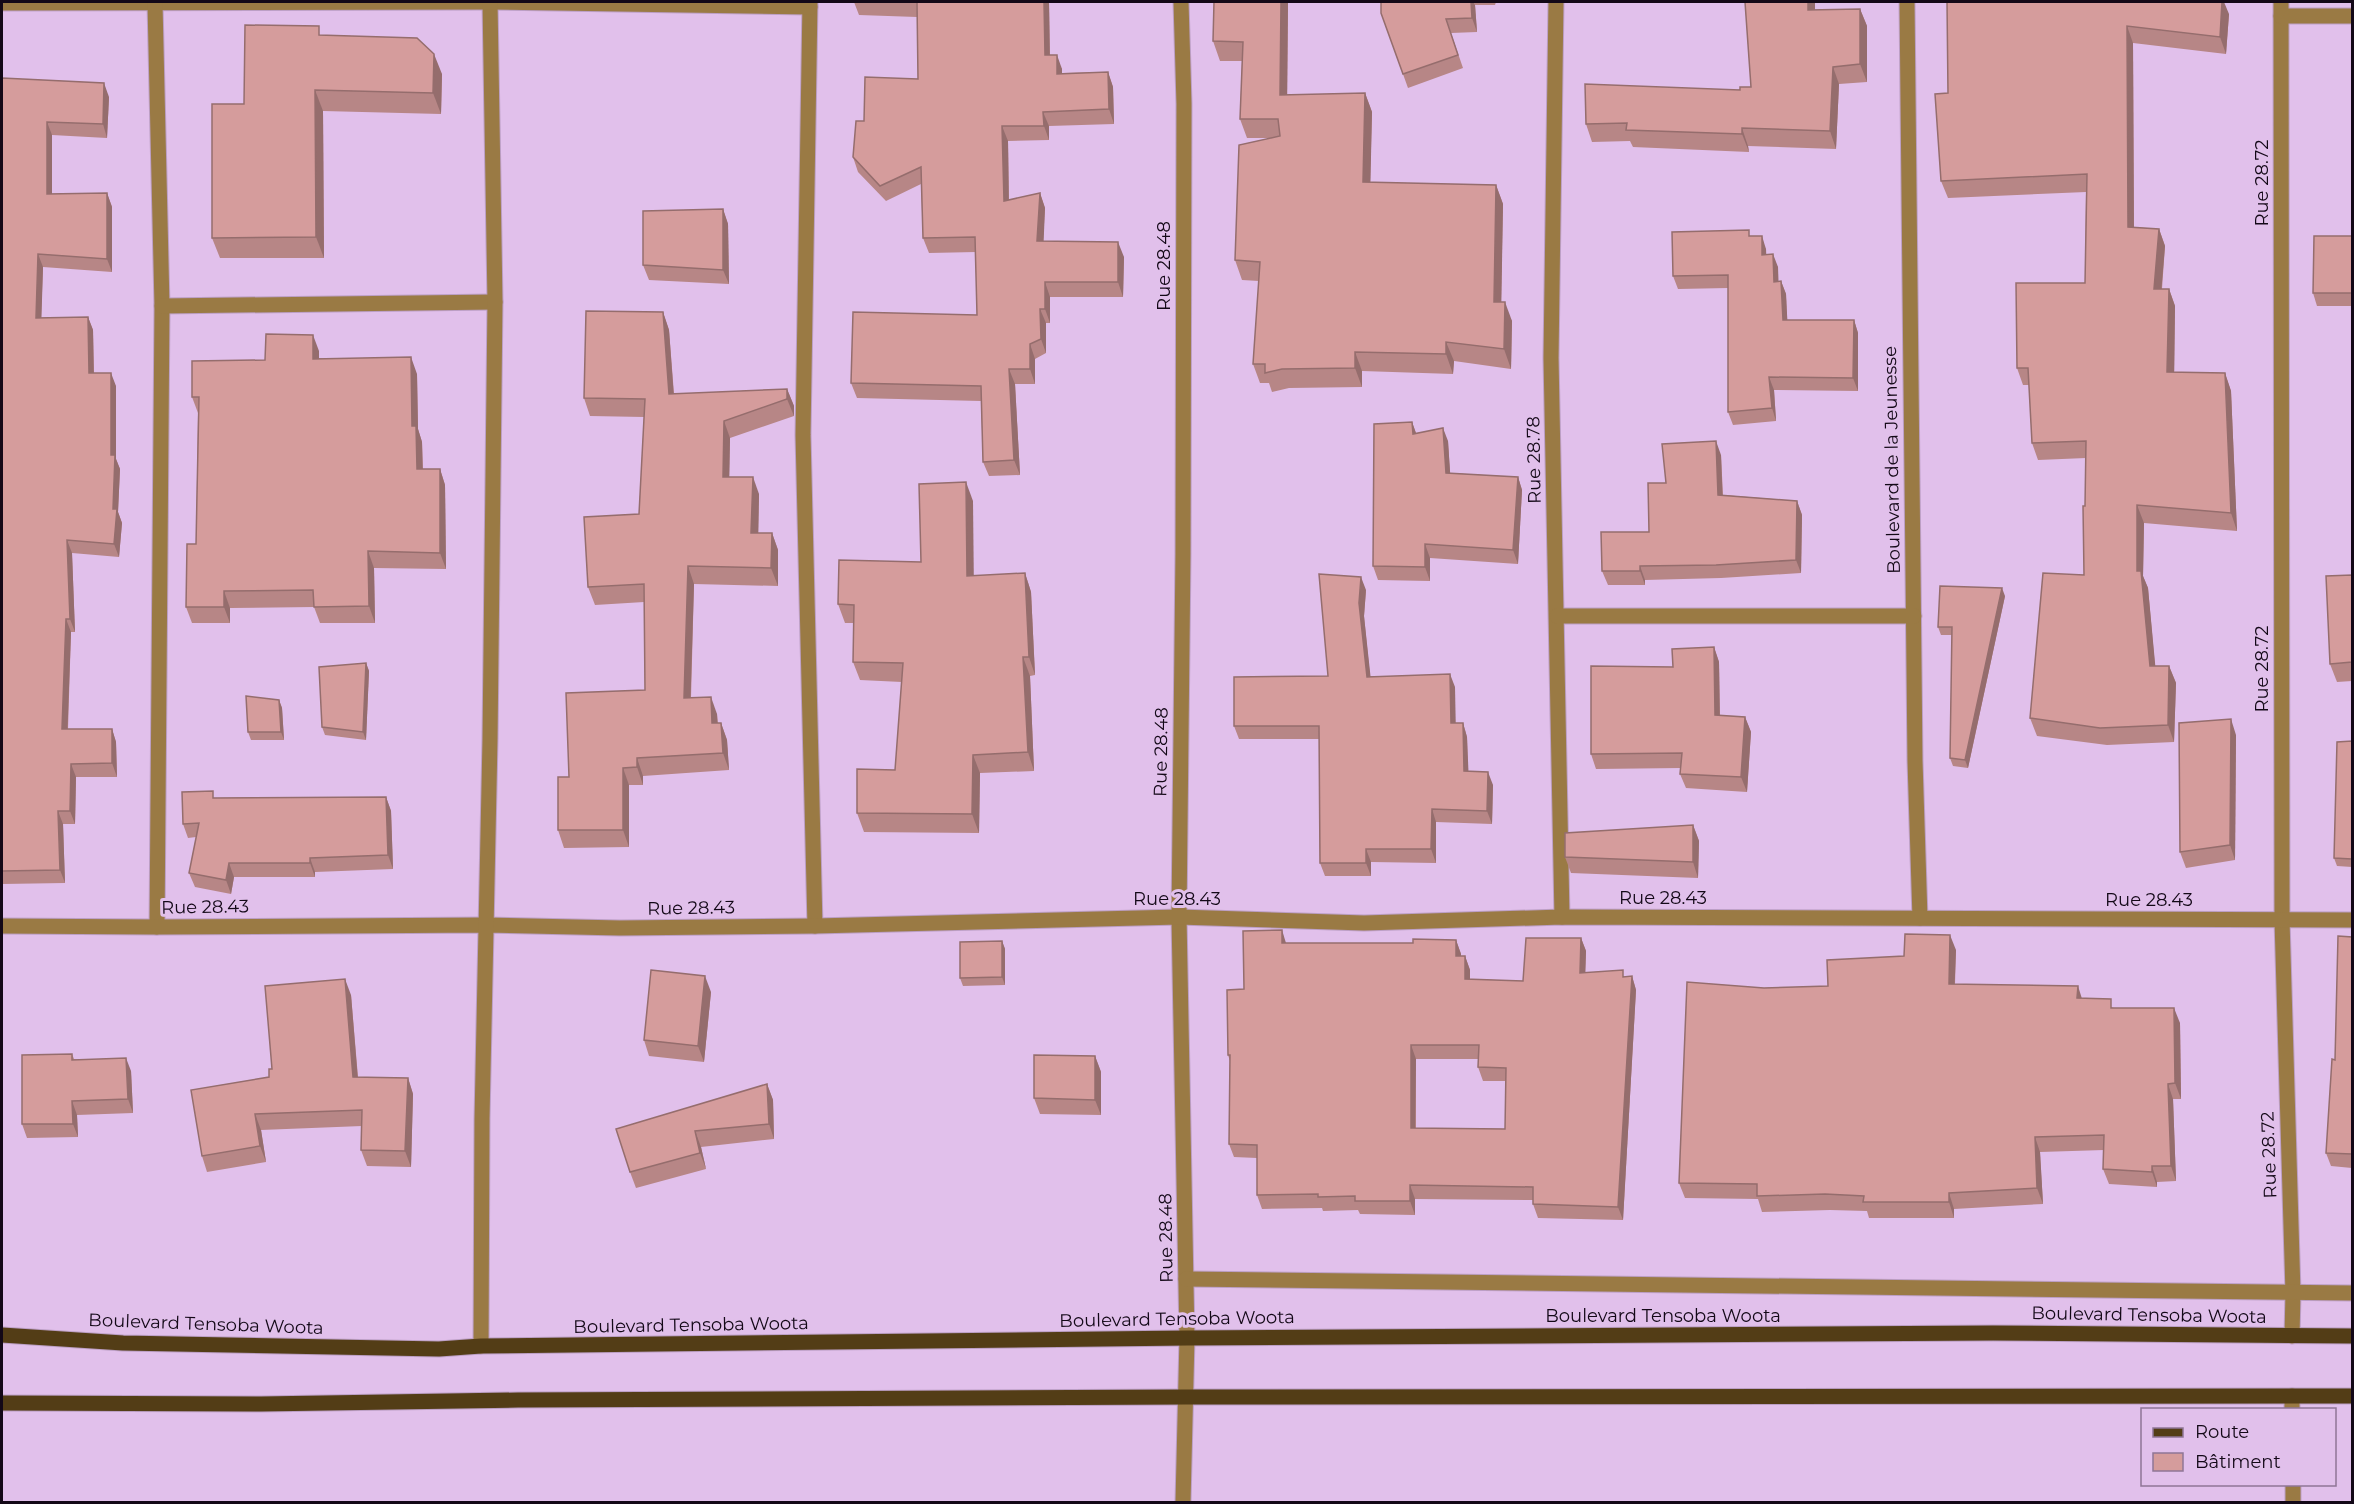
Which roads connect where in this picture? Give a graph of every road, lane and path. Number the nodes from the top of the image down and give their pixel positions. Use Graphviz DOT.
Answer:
graph roads {
  1 [pos="490,2"];
  2 [pos="1181,2"];
  3 [pos="1556,2"];
  4 [pos="1906,2"];
  5 [pos="2,3"];
  6 [pos="154,4"];
  7 [pos="810,4"];
  8 [pos="2282,9"];
  9 [pos="2352,16"];
  10 [pos="495,302"];
  11 [pos="162,306"];
  12 [pos="1557,616"];
  13 [pos="1914,616"];
  14 [pos="1179,917"];
  15 [pos="1562,917"];
  16 [pos="1920,918"];
  17 [pos="2282,920"];
  18 [pos="2352,920"];
  19 [pos="486,925"];
  20 [pos="2,926"];
  21 [pos="815,926"];
  22 [pos="157,927"];
  23 [pos="1186,1279"];
  24 [pos="2293,1293"];
  25 [pos="2352,1293"];
  26 [pos="2,1335"];
  27 [pos="2292,1336"];
  28 [pos="2352,1336"];
  29 [pos="1187,1338"];
  30 [pos="481,1346"];
  31 [pos="2352,1396"];
  32 [pos="1185,1397"];
  33 [pos="2,1403"];
  34 [pos="2292,1403"];
  35 [pos="2293,1486"];
  36 [pos="1183,1503"];
  37 [pos="2293,1503"];
  1 -- 6 [label="street"];
  1 -- 7 [label="street"];
  1 -- 10 [label="street"];
  2 -- 14 [label="street, Rue 28.48"];
  3 -- 12 [label="street, Rue 28.78"];
  4 -- 13 [label="street, Boulevard de la Jeunesse"];
  5 -- 6 [label="street"];
  6 -- 11 [label="street"];
  7 -- 21 [label="street"];
  8 -- 9 [label="street"];
  8 -- 17 [label="street, Rue 28.72"];
  10 -- 11 [label="street"];
  10 -- 19 [label="street"];
  11 -- 22 [label="street"];
  12 -- 13 [label="street"];
  12 -- 15 [label="street, Rue 28.78"];
  13 -- 16 [label="street, Boulevard de la Jeunesse"];
  14 -- 15 [label="street, Rue 28.43"];
  14 -- 21 [label="street, Rue 28.43"];
  14 -- 23 [label="street, Rue 28.48"];
  15 -- 16 [label="street, Rue 28.43"];
  16 -- 17 [label="street, Rue 28.43"];
  17 -- 18 [label="street, Rue 28.43"];
  17 -- 24 [label="street, Rue 28.72"];
  19 -- 21 [label="street, Rue 28.43"];
  19 -- 22 [label="street, Rue 28.43"];
  19 -- 30 [label="street"];
  20 -- 22 [label="street, Rue 28.43"];
  23 -- 24 [label="street"];
  23 -- 29 [label="street, Rue 28.48"];
  24 -- 25 [label="street"];
  24 -- 27 [label="street, Rue 28.72"];
  26 -- 30 [label="main road, Boulevard Tensoba Woota"];
  27 -- 28 [label="main road, Boulevard Tensoba Woota"];
  27 -- 29 [label="main road, Boulevard Tensoba Woota"];
  29 -- 30 [label="main road, Boulevard Tensoba Woota"];
  29 -- 32 [label="street, Rue 28.48"];
  31 -- 34 [label="main road"];
  32 -- 33 [label="main road"];
  32 -- 34 [label="main road"];
  32 -- 36 [label="street, Rue 28.48"];
  35 -- 37 [label="street"];
}
